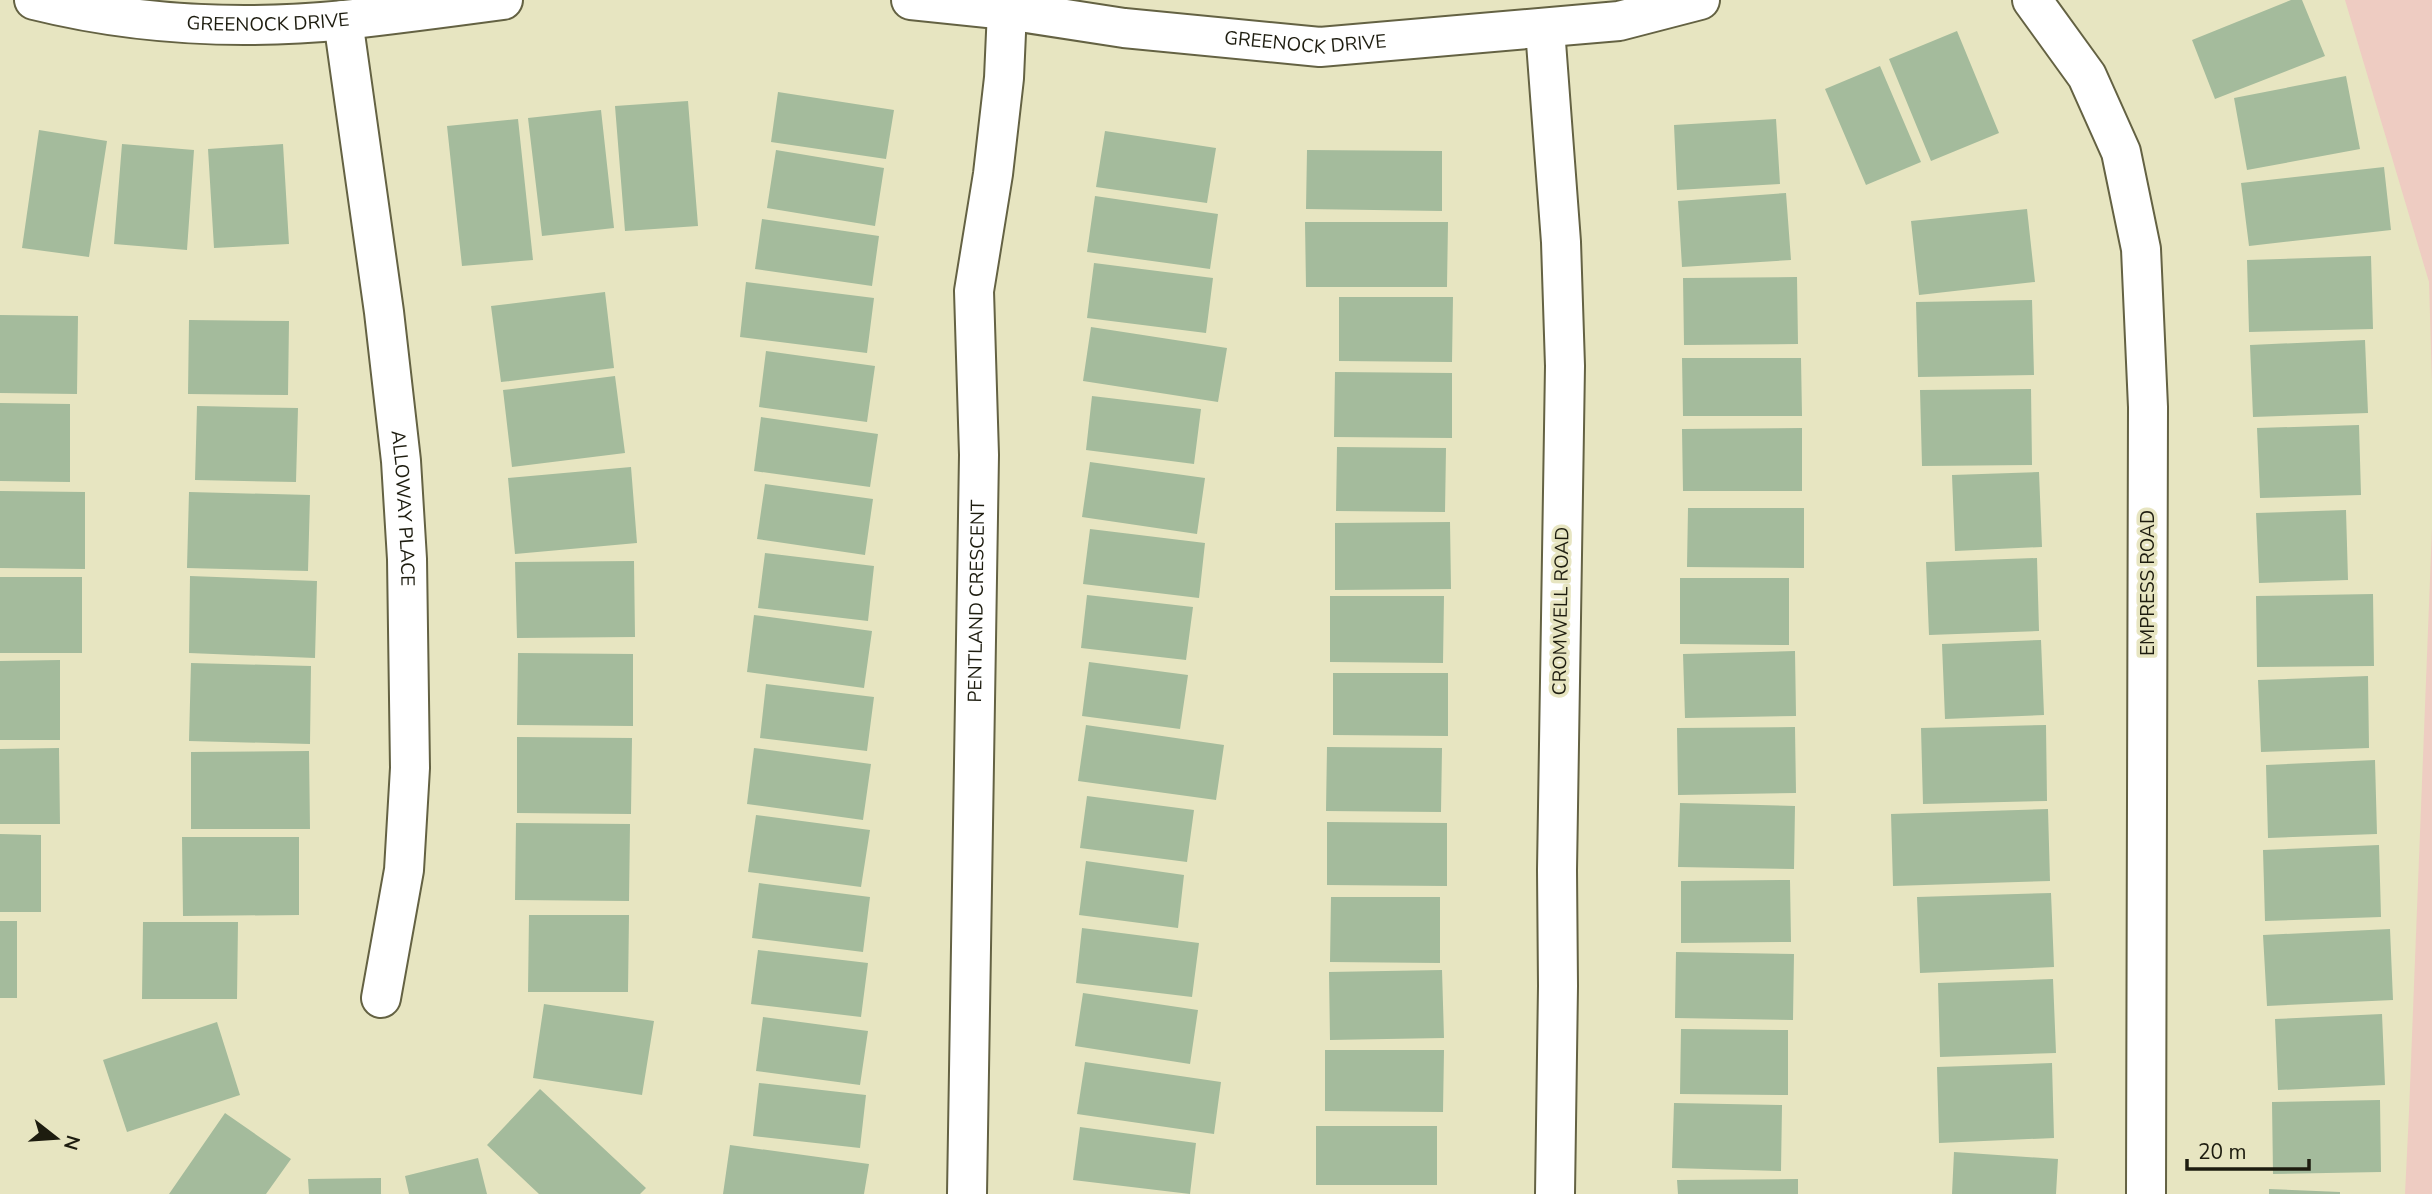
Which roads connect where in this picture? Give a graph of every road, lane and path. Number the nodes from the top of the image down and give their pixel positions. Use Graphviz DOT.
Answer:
graph roads {
  1 [pos="34,0"];
  2 [pos="503,0"];
  3 [pos="911,0"];
  4 [pos="1700,0"];
  5 [pos="2032,0"];
  6 [pos="1007,10"];
  7 [pos="343,20"];
  8 [pos="1545,29"];
  9 [pos="381,998"];
  10 [pos="967,1194"];
  11 [pos="1555,1194"];
  12 [pos="2146,1194"];
  1 -- 7 [label="street, GREENOCK DRIVE"];
  2 -- 7 [label="street, GREENOCK DRIVE"];
  3 -- 6 [label="street, GREENOCK DRIVE"];
  4 -- 8 [label="street, GREENOCK DRIVE"];
  5 -- 12 [label="street, EMPRESS ROAD"];
  6 -- 8 [label="street, GREENOCK DRIVE"];
  6 -- 10 [label="street, PENTLAND CRESCENT"];
  7 -- 9 [label="street, ALLOWAY PLACE"];
  8 -- 11 [label="street, CROMWELL ROAD"];
}
